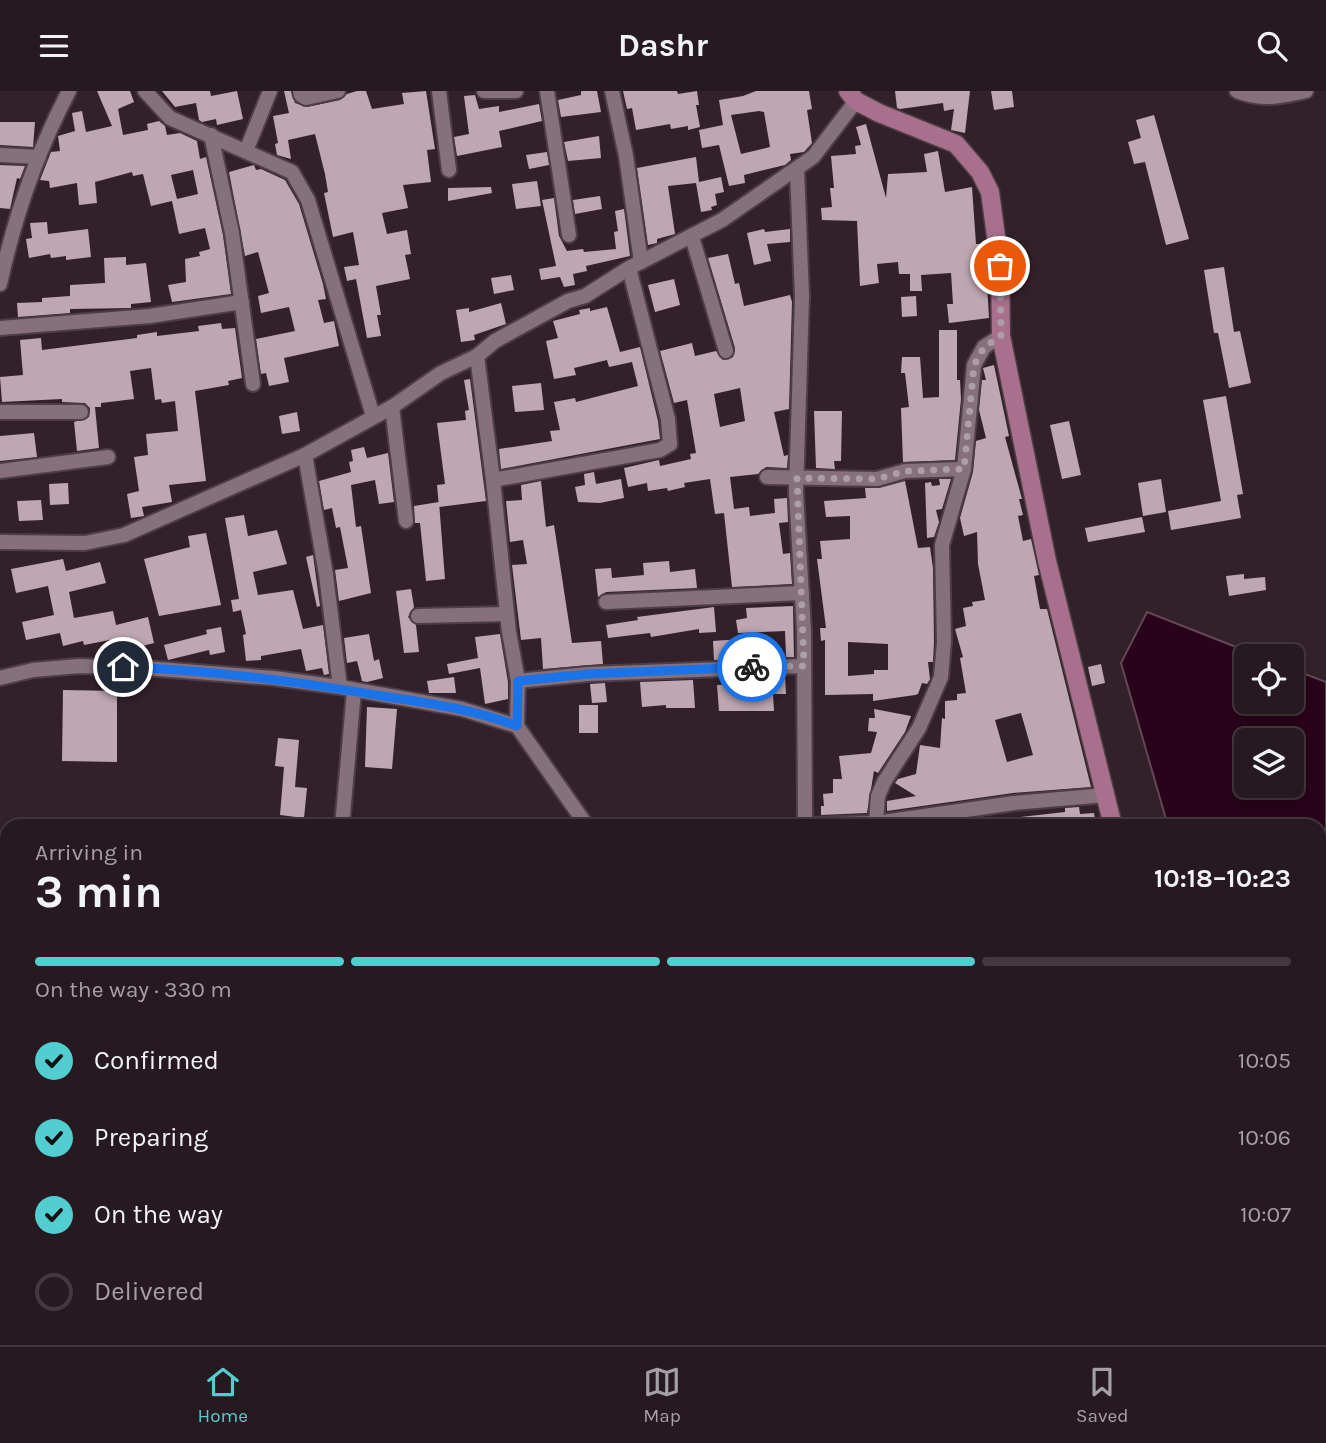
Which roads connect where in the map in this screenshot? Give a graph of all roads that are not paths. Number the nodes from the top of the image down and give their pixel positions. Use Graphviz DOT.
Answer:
graph roads {
  1 [pos="69,91"];
  2 [pos="145,91"];
  3 [pos="270,91"];
  4 [pos="300,91"];
  5 [pos="338,91"];
  6 [pos="439,91"];
  7 [pos="484,91"];
  8 [pos="516,91"];
  9 [pos="547,91"];
  10 [pos="612,91"];
  11 [pos="1237,91"];
  12 [pos="1306,91"];
  13 [pos="852,96"];
  14 [pos="211,135"];
  15 [pos="246,151"];
  16 [pos="0,155"];
  17 [pos="39,157"];
  18 [pos="797,169"];
  19 [pos="449,170"];
  20 [pos="569,235"];
  21 [pos="692,237"];
  22 [pos="635,265"];
  23 [pos="0,281"];
  24 [pos="242,302"];
  25 [pos="0,328"];
  26 [pos="1001,336"];
  27 [pos="726,351"];
  28 [pos="477,356"];
  29 [pos="253,384"];
  30 [pos="392,407"];
  31 [pos="0,412"];
  32 [pos="80,412"];
  33 [pos="373,416"];
  34 [pos="305,454"];
  35 [pos="108,457"];
  36 [pos="964,469"];
  37 [pos="0,471"];
  38 [pos="767,477"];
  39 [pos="797,478"];
  40 [pos="494,480"];
  41 [pos="406,521"];
  42 [pos="0,542"];
  43 [pos="802,593"];
  44 [pos="606,602"];
  45 [pos="507,614"];
  46 [pos="418,616"];
  47 [pos="804,666"];
  48 [pos="0,678"];
  49 [pos="518,681"];
  50 [pos="347,689"];
  51 [pos="517,726"];
  52 [pos="1106,796"];
  53 [pos="342,819"];
  54 [pos="582,819"];
  55 [pos="805,819"];
  56 [pos="876,819"];
  57 [pos="904,819"];
  58 [pos="1111,819"];
  1 -- 17 [label="street"];
  2 -- 14 [label="street"];
  3 -- 15 [label="street"];
  4 -- 5 [label="street"];
  6 -- 19 [label="street"];
  7 -- 8 [label="street"];
  9 -- 20 [label="street"];
  10 -- 22 [label="street"];
  11 -- 12 [label="street"];
  13 -- 18 [label="street"];
  13 -- 26 [label="main road"];
  14 -- 15 [label="street"];
  14 -- 24 [label="street"];
  15 -- 33 [label="street"];
  16 -- 17 [label="street"];
  17 -- 23 [label="street"];
  18 -- 21 [label="street"];
  18 -- 39 [label="street"];
  21 -- 22 [label="street"];
  21 -- 27 [label="street"];
  22 -- 28 [label="street"];
  22 -- 40 [label="street"];
  24 -- 25 [label="street"];
  24 -- 29 [label="street"];
  26 -- 36 [label="street"];
  26 -- 52 [label="main road"];
  28 -- 30 [label="street"];
  28 -- 40 [label="street"];
  30 -- 33 [label="street"];
  30 -- 41 [label="street"];
  31 -- 32 [label="street"];
  33 -- 34 [label="street"];
  34 -- 42 [label="street"];
  34 -- 50 [label="street"];
  35 -- 37 [label="street"];
  36 -- 39 [label="street"];
  36 -- 56 [label="street"];
  38 -- 39 [label="street"];
  39 -- 43 [label="street"];
  40 -- 45 [label="street"];
  43 -- 44 [label="street"];
  43 -- 47 [label="street"];
  45 -- 46 [label="street"];
  45 -- 49 [label="street"];
  47 -- 49 [label="street"];
  47 -- 55 [label="street"];
  48 -- 50 [label="street"];
  49 -- 51 [label="street"];
  50 -- 51 [label="street"];
  50 -- 53 [label="street"];
  51 -- 54 [label="street"];
  52 -- 57 [label="street"];
  52 -- 58 [label="main road"];
}
